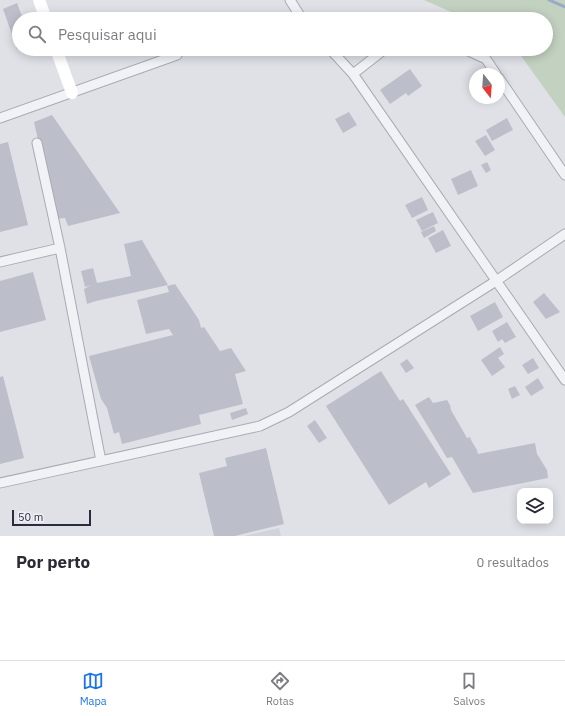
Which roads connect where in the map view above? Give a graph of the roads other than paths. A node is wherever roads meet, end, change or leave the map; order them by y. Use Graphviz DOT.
graph roads {
  1 [pos="39,0"];
  2 [pos="290,0"];
  3 [pos="43,12"];
  4 [pos="298,12"];
  5 [pos="59,56"];
  6 [pos="174,56"];
  7 [pos="336,56"];
  8 [pos="376,56"];
  9 [pos="479,56"];
  10 [pos="492,68"];
  11 [pos="353,74"];
  12 [pos="505,87"];
  13 [pos="72,92"];
  14 [pos="0,118"];
  15 [pos="37,143"];
  16 [pos="565,176"];
  17 [pos="565,234"];
  18 [pos="60,248"];
  19 [pos="0,262"];
  20 [pos="496,281"];
  21 [pos="565,380"];
  22 [pos="101,460"];
  23 [pos="0,483"];
  1 -- 3 [label="street"];
  2 -- 4 [label="street"];
  5 -- 13 [label="street"];
  6 -- 13 [label="street"];
  7 -- 11 [label="street"];
  8 -- 11 [label="street"];
  9 -- 10 [label="street"];
  11 -- 20 [label="street"];
  12 -- 16 [label="street"];
  13 -- 14 [label="street"];
  15 -- 18 [label="street"];
  17 -- 20 [label="street"];
  18 -- 19 [label="street"];
  18 -- 22 [label="street"];
  20 -- 21 [label="street"];
  20 -- 22 [label="street"];
  22 -- 23 [label="street"];
}
